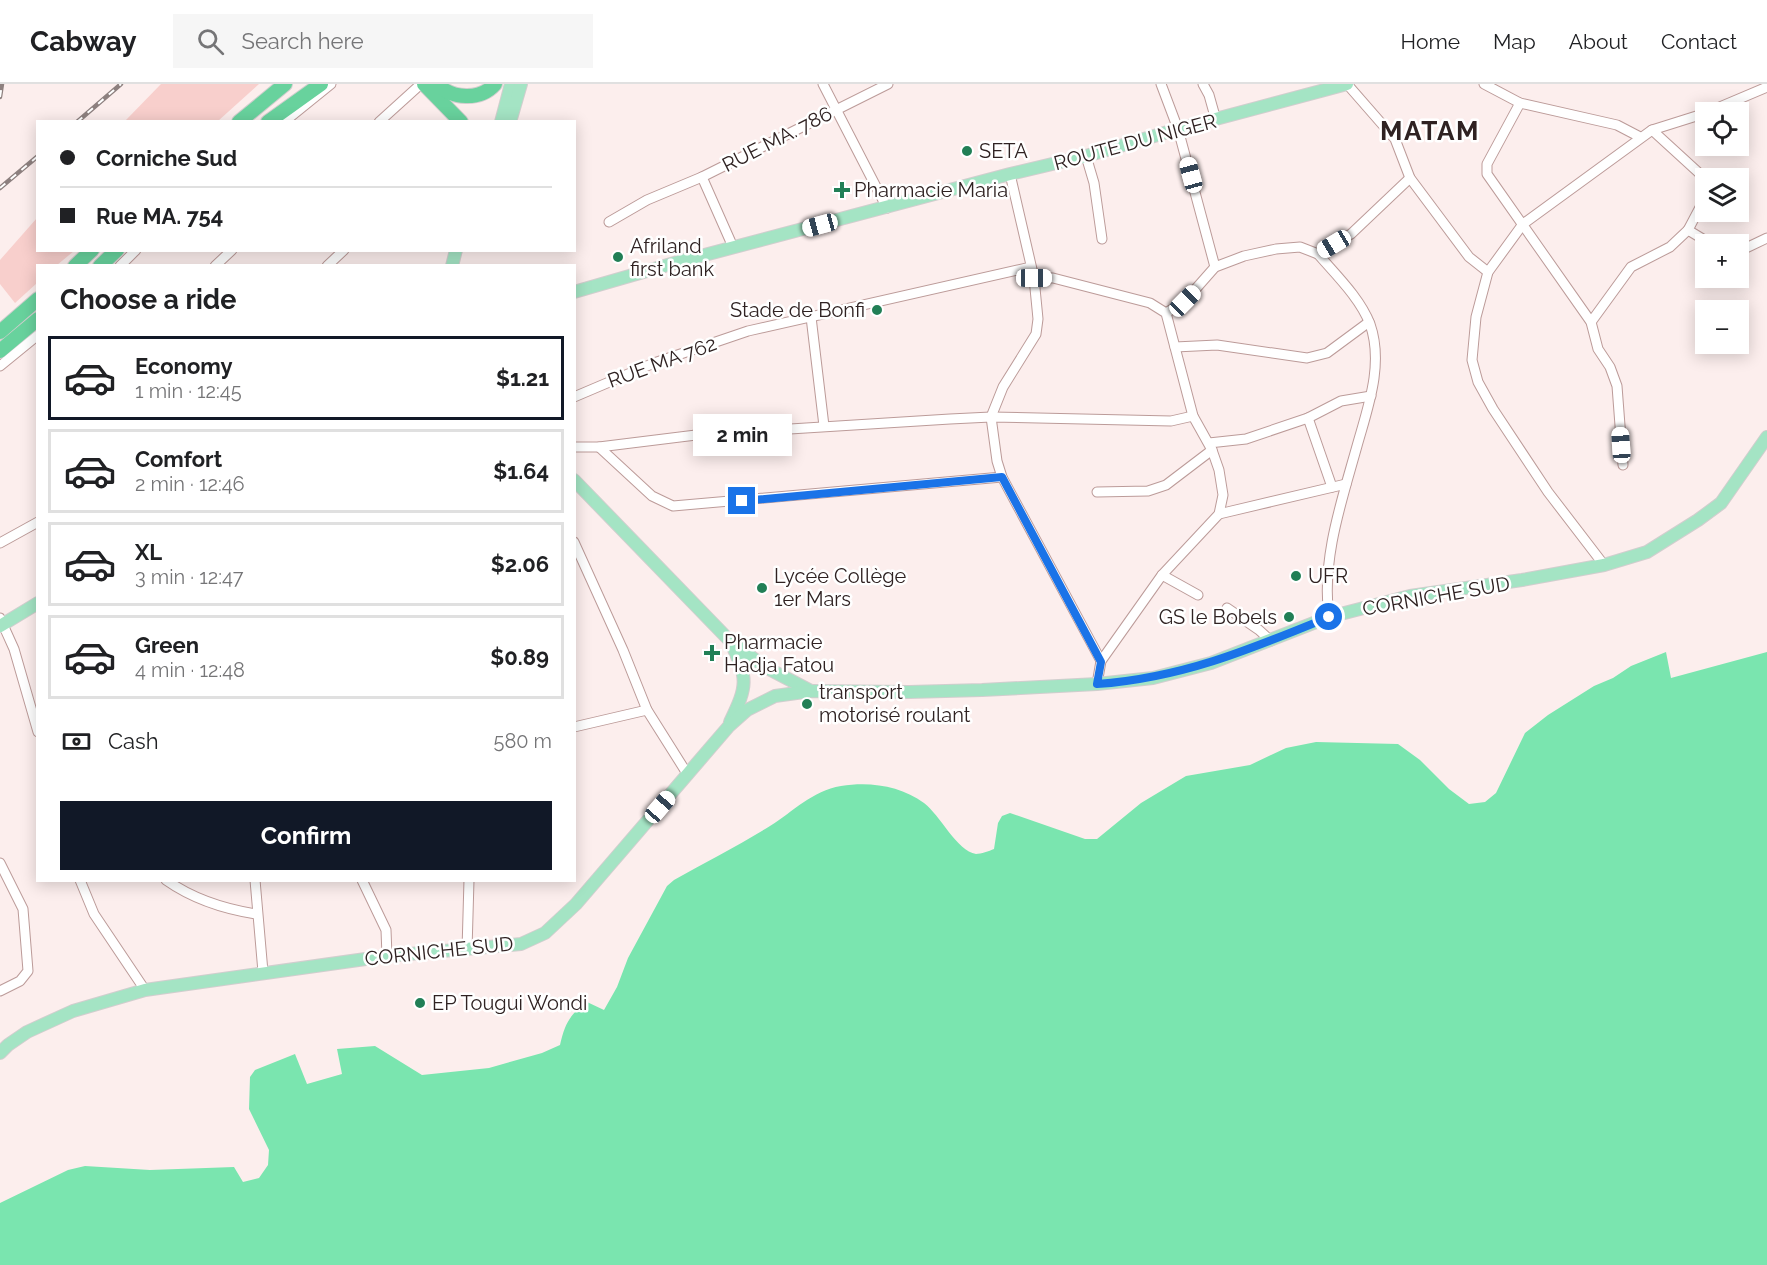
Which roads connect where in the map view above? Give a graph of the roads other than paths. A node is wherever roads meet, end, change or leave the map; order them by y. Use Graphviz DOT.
graph roads {
  1 [pos="276,84"];
  2 [pos="285,84"];
  3 [pos="308,84"];
  4 [pos="321,84"];
  5 [pos="332,84"];
  6 [pos="422,84"];
  7 [pos="436,84"];
  8 [pos="495,84"];
  9 [pos="512,84"];
  10 [pos="521,84"];
  11 [pos="823,84"];
  12 [pos="888,84"];
  13 [pos="1161,84"];
  14 [pos="1203,84"];
  15 [pos="1347,84"];
  16 [pos="1484,84"];
  17 [pos="1767,87"];
  18 [pos="1520,102"];
  19 [pos="1732,102"];
  20 [pos="258,105"];
  21 [pos="836,109"];
  22 [pos="1695,117"];
  23 [pos="241,120"];
  24 [pos="270,120"];
  25 [pos="271,120"];
  26 [pos="287,120"];
  27 [pos="381,120"];
  28 [pos="459,120"];
  29 [pos="502,120"];
  30 [pos="511,120"];
  31 [pos="1216,120"];
  32 [pos="1178,129"];
  33 [pos="1652,130"];
  34 [pos="1640,137"];
  35 [pos="1086,156"];
  36 [pos="1695,171"];
  37 [pos="1010,174"];
  38 [pos="702,177"];
  39 [pos="1410,178"];
  40 [pos="886,208"];
  41 [pos="1695,217"];
  42 [pos="609,222"];
  43 [pos="1523,224"];
  44 [pos="1688,230"];
  45 [pos="1695,234"];
  46 [pos="1767,238"];
  47 [pos="1102,239"];
  48 [pos="1749,247"];
  49 [pos="733,248"];
  50 [pos="90,252"];
  51 [pos="115,252"];
  52 [pos="134,252"];
  53 [pos="230,252"];
  54 [pos="342,252"];
  55 [pos="1318,254"];
  56 [pos="77,264"];
  57 [pos="102,264"];
  58 [pos="122,264"];
  59 [pos="217,264"];
  60 [pos="329,264"];
  61 [pos="1031,267"];
  62 [pos="1215,267"];
  63 [pos="1488,272"];
  64 [pos="1034,278"];
  65 [pos="576,291"];
  66 [pos="36,301"];
  67 [pos="1166,313"];
  68 [pos="811,317"];
  69 [pos="36,321"];
  70 [pos="1369,322"];
  71 [pos="1591,322"];
  72 [pos="0,332"];
  73 [pos="36,337"];
  74 [pos="1175,347"];
  75 [pos="0,351"];
  76 [pos="0,366"];
  77 [pos="576,396"];
  78 [pos="1371,396"];
  79 [pos="1193,416"];
  80 [pos="991,417"];
  81 [pos="1308,418"];
  82 [pos="824,426"];
  83 [pos="1767,436"];
  84 [pos="1211,446"];
  85 [pos="576,447"];
  86 [pos="599,447"];
  87 [pos="1623,465"];
  88 [pos="1002,477"];
  89 [pos="576,482"];
  90 [pos="1346,484"];
  91 [pos="1332,487"];
  92 [pos="1097,492"];
  93 [pos="1219,514"];
  94 [pos="36,523"];
  95 [pos="0,543"];
  96 [pos="576,546"];
  97 [pos="1604,564"];
  98 [pos="1162,574"];
  99 [pos="1198,595"];
  100 [pos="36,604"];
  101 [pos="1227,608"];
  102 [pos="1329,617"];
  103 [pos="1,622"];
  104 [pos="730,640"];
  105 [pos="1271,641"];
  106 [pos="1101,662"];
  107 [pos="1097,684"];
  108 [pos="811,691"];
  109 [pos="647,710"];
  110 [pos="36,725"];
  111 [pos="729,726"];
  112 [pos="576,727"];
  113 [pos="688,775"];
  114 [pos="0,863"];
  115 [pos="81,882"];
  116 [pos="169,882"];
  117 [pos="255,882"];
  118 [pos="363,882"];
  119 [pos="469,882"];
  120 [pos="256,914"];
  121 [pos="467,950"];
  122 [pos="387,956"];
  123 [pos="263,972"];
  124 [pos="145,990"];
  125 [pos="0,991"];
  126 [pos="0,1053"];
  1 -- 20 [label="highway"];
  2 -- 20 [label="highway"];
  3 -- 24 [label="highway"];
  4 -- 25 [label="highway"];
  5 -- 26 [label="street"];
  6 -- 27 [label="street"];
  6 -- 28 [label="highway"];
  7 -- 8 [label="highway"];
  9 -- 29 [label="main road"];
  10 -- 30 [label="main road"];
  11 -- 21 [label="street"];
  12 -- 21 [label="street, RUE MA. 786"];
  13 -- 32 [label="street"];
  14 -- 31 [label="street"];
  15 -- 31 [label="main road, ROUTE DU NIGER"];
  15 -- 39 [label="street"];
  16 -- 18 [label="street"];
  17 -- 19 [label="street"];
  18 -- 34 [label="street"];
  18 -- 43 [label="street"];
  20 -- 23 [label="highway"];
  21 -- 38 [label="street, RUE MA. 786"];
  21 -- 40 [label="street"];
  22 -- 33 [label="street"];
  31 -- 32 [label="main road, ROUTE DU NIGER"];
  32 -- 35 [label="main road, ROUTE DU NIGER"];
  32 -- 62 [label="street"];
  33 -- 34 [label="street"];
  33 -- 36 [label="street"];
  34 -- 43 [label="street"];
  35 -- 37 [label="main road, ROUTE DU NIGER"];
  35 -- 47 [label="street"];
  37 -- 40 [label="main road, ROUTE DU NIGER"];
  37 -- 61 [label="street"];
  38 -- 42 [label="street"];
  38 -- 49 [label="street, RUE MA. 786"];
  39 -- 55 [label="street"];
  39 -- 63 [label="street"];
  40 -- 49 [label="main road, ROUTE DU NIGER"];
  41 -- 44 [label="street"];
  43 -- 63 [label="street"];
  43 -- 71 [label="street"];
  44 -- 45 [label="street"];
  44 -- 71 [label="street"];
  46 -- 48 [label="street"];
  49 -- 65 [label="main road, ROUTE DU NIGER"];
  50 -- 56 [label="highway"];
  51 -- 57 [label="highway"];
  52 -- 58 [label="street"];
  53 -- 59 [label="street"];
  54 -- 60 [label="street"];
  55 -- 62 [label="street"];
  55 -- 70 [label="street"];
  61 -- 64 [label="street"];
  61 -- 68 [label="street, RUE MA 762"];
  62 -- 67 [label="street"];
  63 -- 97 [label="street"];
  64 -- 67 [label="street"];
  64 -- 80 [label="street"];
  66 -- 72 [label="highway"];
  67 -- 74 [label="street"];
  68 -- 77 [label="street, RUE MA 762"];
  68 -- 82 [label="street"];
  69 -- 75 [label="highway"];
  70 -- 74 [label="street"];
  70 -- 78 [label="street"];
  71 -- 87 [label="street"];
  73 -- 76 [label="street"];
  74 -- 79 [label="street"];
  78 -- 81 [label="street"];
  78 -- 90 [label="street"];
  79 -- 80 [label="street"];
  79 -- 84 [label="street"];
  80 -- 82 [label="street"];
  80 -- 88 [label="street"];
  81 -- 84 [label="street"];
  81 -- 91 [label="street"];
  82 -- 86 [label="street"];
  83 -- 97 [label="main road, CORNICHE SUD"];
  84 -- 92 [label="street"];
  84 -- 93 [label="street"];
  85 -- 86 [label="street"];
  86 -- 88 [label="street"];
  88 -- 106 [label="street"];
  89 -- 104 [label="main road"];
  90 -- 91 [label="street"];
  90 -- 102 [label="street"];
  91 -- 93 [label="street"];
  93 -- 98 [label="street"];
  94 -- 95 [label="street"];
  96 -- 109 [label="street"];
  97 -- 102 [label="main road, CORNICHE SUD"];
  98 -- 99 [label="street"];
  98 -- 106 [label="street"];
  100 -- 103 [label="main road"];
  101 -- 105 [label="street"];
  102 -- 105 [label="main road, CORNICHE SUD"];
  103 -- 110 [label="street"];
  104 -- 108 [label="main road"];
  104 -- 111 [label="main road"];
  105 -- 107 [label="main road, CORNICHE SUD"];
  106 -- 107 [label="street"];
  107 -- 108 [label="main road, CORNICHE SUD"];
  108 -- 111 [label="main road, CORNICHE SUD"];
  109 -- 112 [label="street"];
  109 -- 113 [label="street"];
  111 -- 113 [label="main road, CORNICHE SUD"];
  113 -- 121 [label="main road, CORNICHE SUD"];
  114 -- 125 [label="street"];
  115 -- 124 [label="street"];
  116 -- 120 [label="street"];
  117 -- 120 [label="street"];
  118 -- 122 [label="street"];
  119 -- 121 [label="street"];
  120 -- 123 [label="street"];
  121 -- 122 [label="main road, CORNICHE SUD"];
  122 -- 123 [label="main road, CORNICHE SUD"];
  123 -- 124 [label="main road, CORNICHE SUD"];
  124 -- 126 [label="main road, CORNICHE SUD"];
}
